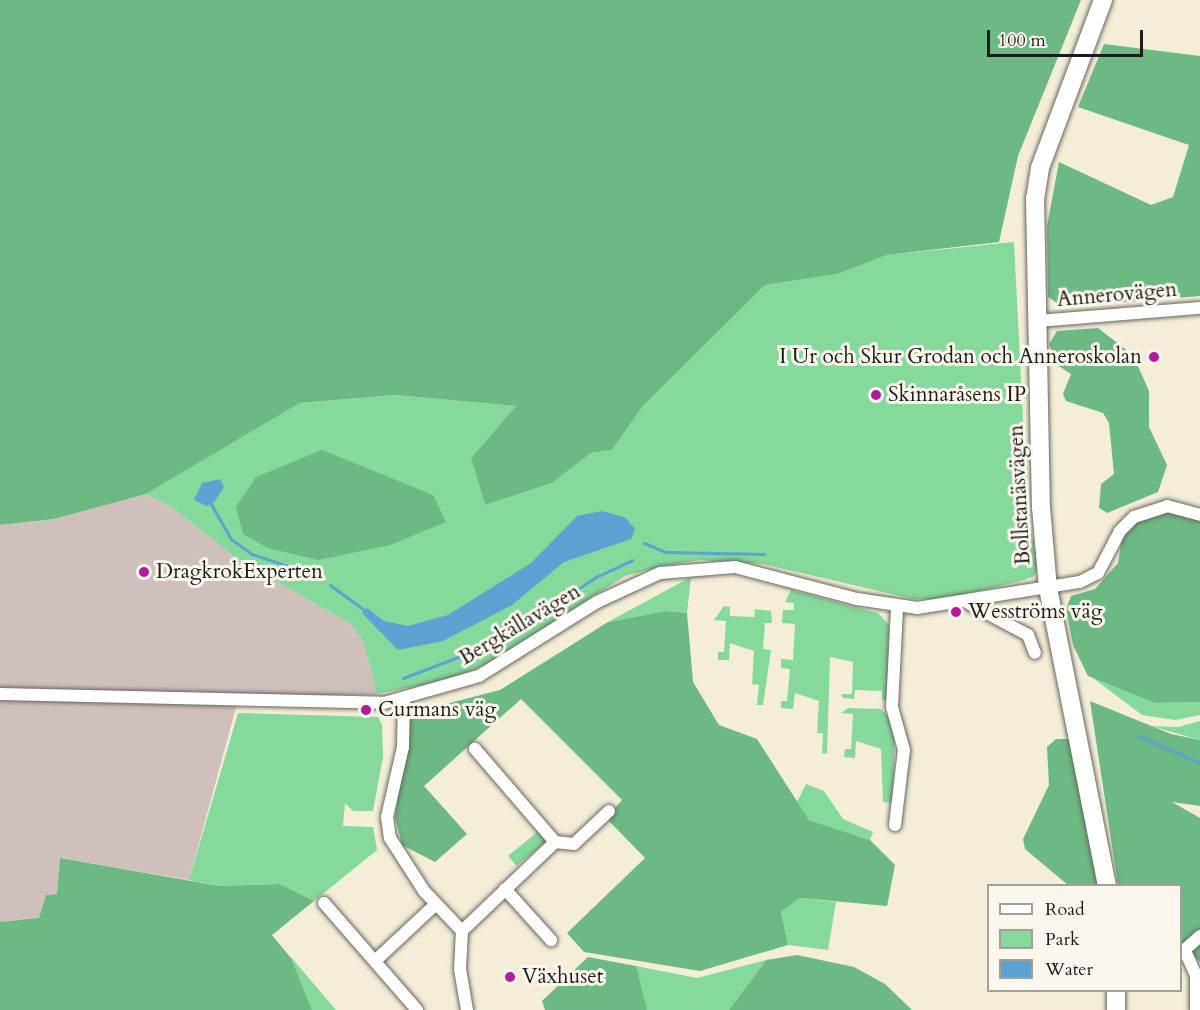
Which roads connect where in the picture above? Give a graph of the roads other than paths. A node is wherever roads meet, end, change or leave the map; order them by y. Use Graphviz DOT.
graph roads {
  1 [pos="1103,0"];
  2 [pos="1200,308"];
  3 [pos="1037,321"];
  4 [pos="1200,515"];
  5 [pos="1048,588"];
  6 [pos="968,603"];
  7 [pos="897,608"];
  8 [pos="1035,653"];
  9 [pos="0,694"];
  10 [pos="404,699"];
  11 [pos="475,749"];
  12 [pos="609,811"];
  13 [pos="895,825"];
  14 [pos="555,842"];
  15 [pos="1107,884"];
  16 [pos="504,889"];
  17 [pos="324,903"];
  18 [pos="436,904"];
  19 [pos="462,931"];
  20 [pos="1200,936"];
  21 [pos="551,940"];
  22 [pos="1183,953"];
  23 [pos="375,961"];
  24 [pos="1116,992"];
  25 [pos="417,1010"];
  26 [pos="467,1010"];
  27 [pos="1116,1010"];
  28 [pos="1196,1010"];
  1 -- 3 [label="street, Bollstanäsvägen"];
  2 -- 3 [label="street, Annerovägen"];
  3 -- 5 [label="street, Bollstanäsvägen"];
  4 -- 5 [label="street, Bergkällavägen"];
  5 -- 6 [label="street, Bergkällavägen"];
  5 -- 15 [label="street, Bollstanäsvägen"];
  6 -- 7 [label="street, Bergkällavägen"];
  6 -- 8 [label="street"];
  7 -- 10 [label="street, Bergkällavägen"];
  7 -- 13 [label="street"];
  9 -- 10 [label="street, Bergkällavägen"];
  10 -- 18 [label="street"];
  11 -- 14 [label="street"];
  12 -- 14 [label="street"];
  14 -- 16 [label="street"];
  16 -- 19 [label="street"];
  16 -- 21 [label="street"];
  17 -- 23 [label="street"];
  18 -- 19 [label="street"];
  18 -- 23 [label="street"];
  19 -- 26 [label="street"];
  20 -- 22 [label="street"];
  22 -- 28 [label="street"];
  23 -- 25 [label="street"];
  24 -- 27 [label="street"];
}
